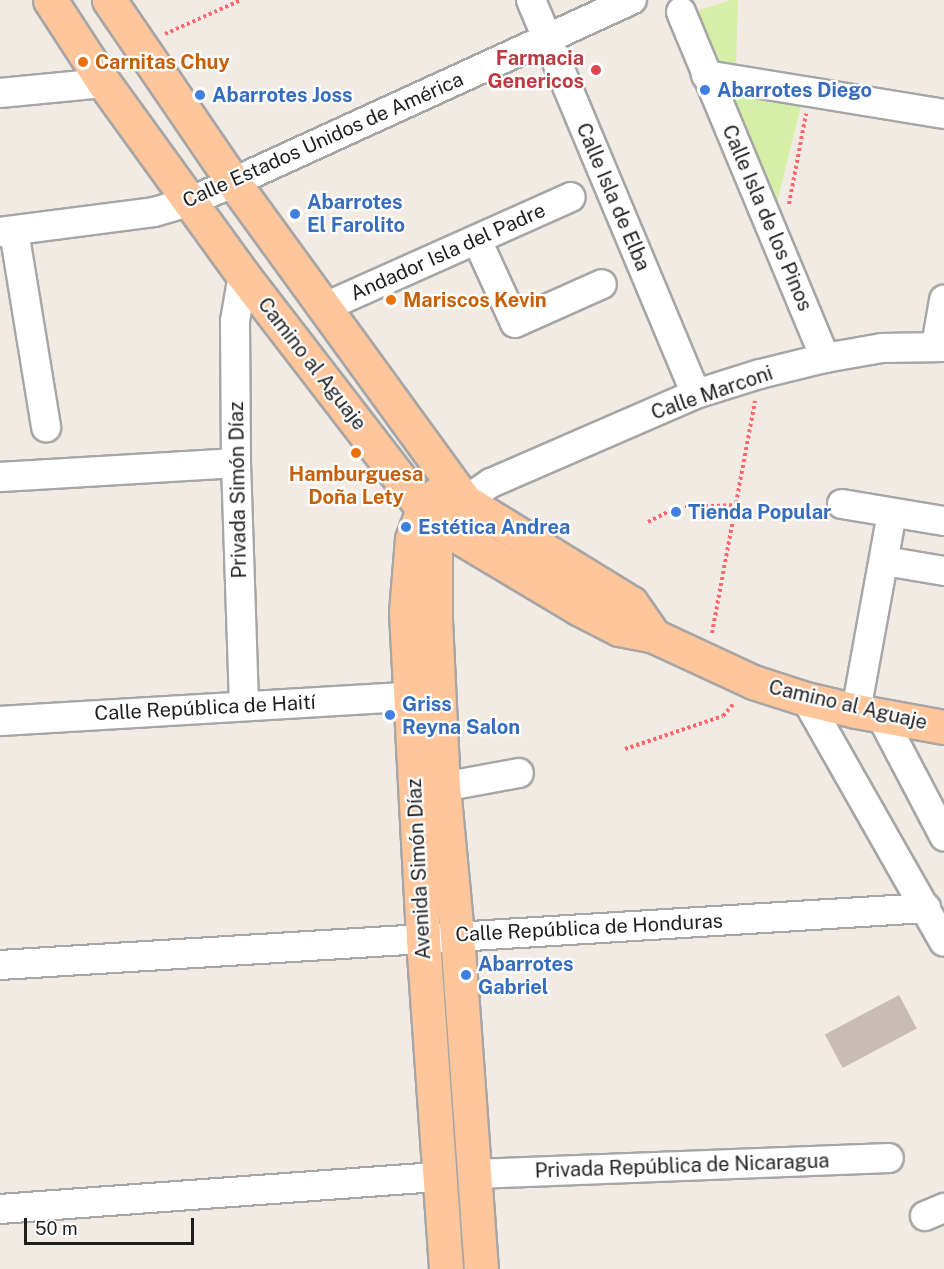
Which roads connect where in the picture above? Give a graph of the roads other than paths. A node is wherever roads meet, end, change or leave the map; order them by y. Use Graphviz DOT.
graph roads {
  1 [pos="50,0"];
  2 [pos="109,0"];
  3 [pos="531,0"];
  4 [pos="632,0"];
  5 [pos="681,12"];
  6 [pos="547,39"];
  7 [pos="706,75"];
  8 [pos="104,83"];
  9 [pos="0,93"];
  10 [pos="944,114"];
  11 [pos="234,183"];
  12 [pos="571,196"];
  13 [pos="190,202"];
  14 [pos="7,231"];
  15 [pos="477,240"];
  16 [pos="243,275"];
  17 [pos="602,284"];
  18 [pos="944,300"];
  19 [pos="325,307"];
  20 [pos="940,347"];
  21 [pos="825,358"];
  22 [pos="696,394"];
  23 [pos="46,427"];
  24 [pos="236,462"];
  25 [pos="0,477"];
  26 [pos="469,488"];
  27 [pos="842,504"];
  28 [pos="892,513"];
  29 [pos="432,517"];
  30 [pos="944,521"];
  31 [pos="885,561"];
  32 [pos="944,571"];
  33 [pos="654,636"];
  34 [pos="410,697"];
  35 [pos="807,699"];
  36 [pos="244,706"];
  37 [pos="868,714"];
  38 [pos="0,721"];
  39 [pos="944,727"];
  40 [pos="519,773"];
  41 [pos="443,787"];
  42 [pos="944,836"];
  43 [pos="926,908"];
  44 [pos="457,935"];
  45 [pos="423,939"];
  46 [pos="944,942"];
  47 [pos="0,965"];
  48 [pos="889,1158"];
  49 [pos="476,1174"];
  50 [pos="439,1177"];
  51 [pos="0,1209"];
  52 [pos="446,1269"];
  53 [pos="481,1269"];
  1 -- 8 [label="main road, Camino al Aguaje"];
  2 -- 11 [label="main road, Camino al Aguaje"];
  3 -- 6 [label="street, Calle Isla de Elba"];
  4 -- 6 [label="street, Calle Estados Unidos de América"];
  5 -- 7 [label="street, Calle Isla de los Pinos"];
  6 -- 11 [label="street, Calle Estados Unidos de América"];
  6 -- 22 [label="street, Calle Isla de Elba"];
  7 -- 10 [label="street"];
  7 -- 21 [label="street, Calle Isla de los Pinos"];
  8 -- 9 [label="street"];
  8 -- 13 [label="main road, Camino al Aguaje"];
  11 -- 13 [label="street, Calle Estados Unidos de América"];
  11 -- 19 [label="main road, Camino al Aguaje"];
  12 -- 15 [label="street, Andador Isla del Padre"];
  13 -- 14 [label="street, Calle Estados Unidos de América"];
  13 -- 16 [label="main road, Camino al Aguaje"];
  14 -- 23 [label="street"];
  15 -- 17 [label="street"];
  15 -- 19 [label="street, Andador Isla del Padre"];
  16 -- 24 [label="street, Privada Simón Díaz"];
  16 -- 29 [label="main road, Camino al Aguaje"];
  18 -- 20 [label="street"];
  19 -- 26 [label="main road, Camino al Aguaje"];
  20 -- 21 [label="street, Calle Marconi"];
  21 -- 22 [label="street, Calle Marconi"];
  22 -- 26 [label="street, Calle Marconi"];
  24 -- 25 [label="street"];
  24 -- 36 [label="street, Privada Simón Díaz"];
  26 -- 29 [label="main road, Avenida Simón Díaz"];
  26 -- 33 [label="main road, Camino al Aguaje"];
  27 -- 28 [label="street"];
  28 -- 30 [label="street"];
  28 -- 31 [label="street"];
  29 -- 33 [label="main road, Camino al Aguaje"];
  29 -- 34 [label="main road, Avenida Simón Díaz"];
  29 -- 41 [label="main road, Avenida Simón Díaz"];
  31 -- 32 [label="street"];
  31 -- 37 [label="street"];
  33 -- 35 [label="main road, Camino al Aguaje"];
  34 -- 36 [label="street, Calle República de Haití"];
  34 -- 45 [label="main road, Avenida Simón Díaz"];
  35 -- 37 [label="main road, Camino al Aguaje"];
  35 -- 43 [label="street"];
  36 -- 38 [label="street, Calle República de Haití"];
  37 -- 39 [label="main road, Camino al Aguaje"];
  37 -- 42 [label="street"];
  40 -- 41 [label="street"];
  41 -- 44 [label="main road, Avenida Simón Díaz"];
  43 -- 44 [label="street, Calle República de Honduras"];
  43 -- 46 [label="street"];
  44 -- 45 [label="street, Calle República de Honduras"];
  44 -- 49 [label="main road, Avenida Simón Díaz"];
  45 -- 47 [label="street, Calle República de Honduras"];
  45 -- 50 [label="main road, Avenida Simón Díaz"];
  48 -- 49 [label="street, Privada República de Nicaragua"];
  49 -- 53 [label="main road, Avenida Simón Díaz"];
  50 -- 51 [label="street"];
  50 -- 52 [label="main road, Avenida Simón Díaz"];
}
